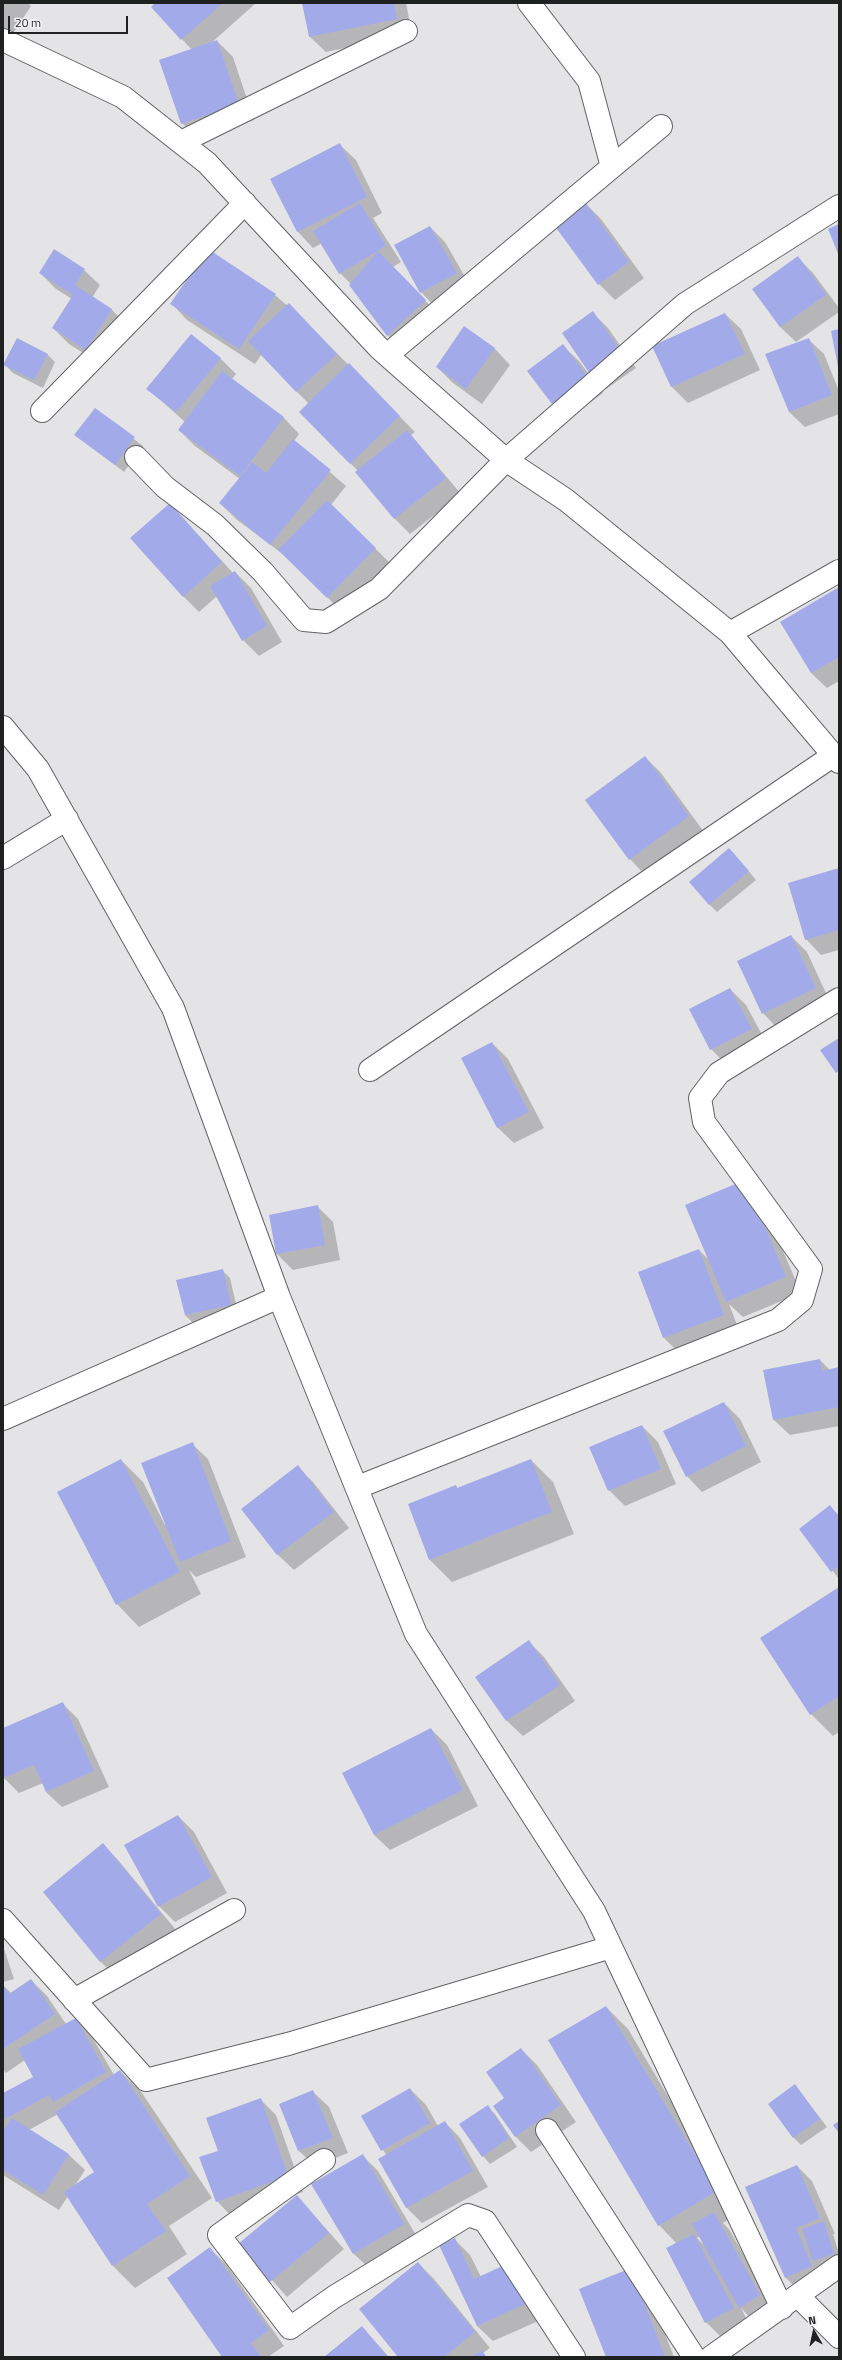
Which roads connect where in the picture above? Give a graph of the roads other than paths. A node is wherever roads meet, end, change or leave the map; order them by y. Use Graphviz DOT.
graph roads {
  1 [pos="529,3"];
  2 [pos="406,31"];
  3 [pos="3,40"];
  4 [pos="661,126"];
  5 [pos="181,142"];
  6 [pos="612,167"];
  7 [pos="245,203"];
  8 [pos="839,206"];
  9 [pos="387,355"];
  10 [pos="42,411"];
  11 [pos="136,457"];
  12 [pos="506,460"];
  13 [pos="839,571"];
  14 [pos="730,633"];
  15 [pos="3,727"];
  16 [pos="837,759"];
  17 [pos="67,819"];
  18 [pos="3,858"];
  19 [pos="839,999"];
  20 [pos="370,1070"];
  21 [pos="279,1297"];
  22 [pos="3,1419"];
  23 [pos="358,1487"];
  24 [pos="234,1910"];
  25 [pos="3,1920"];
  26 [pos="611,1947"];
  27 [pos="74,2000"];
  28 [pos="547,2130"];
  29 [pos="324,2160"];
  30 [pos="839,2266"];
  31 [pos="790,2302"];
  32 [pos="839,2337"];
  33 [pos="574,2357"];
  34 [pos="694,2357"];
  35 [pos="710,2357"];
  1 -- 6 [label="street"];
  2 -- 5 [label="street"];
  3 -- 5 [label="street"];
  4 -- 6 [label="street"];
  5 -- 7 [label="street"];
  6 -- 9 [label="street"];
  7 -- 9 [label="street"];
  7 -- 10 [label="street"];
  8 -- 12 [label="street"];
  9 -- 12 [label="street"];
  11 -- 12 [label="street"];
  12 -- 14 [label="street"];
  13 -- 14 [label="street"];
  14 -- 16 [label="street"];
  15 -- 17 [label="street"];
  16 -- 20 [label="street"];
  17 -- 18 [label="street"];
  17 -- 21 [label="street"];
  19 -- 23 [label="street"];
  21 -- 22 [label="street"];
  21 -- 23 [label="street"];
  23 -- 26 [label="street"];
  24 -- 27 [label="street"];
  25 -- 27 [label="street"];
  26 -- 27 [label="street"];
  26 -- 31 [label="street"];
  28 -- 34 [label="street"];
  29 -- 33 [label="street"];
  30 -- 31 [label="street"];
  31 -- 32 [label="street"];
  31 -- 35 [label="street"];
}
